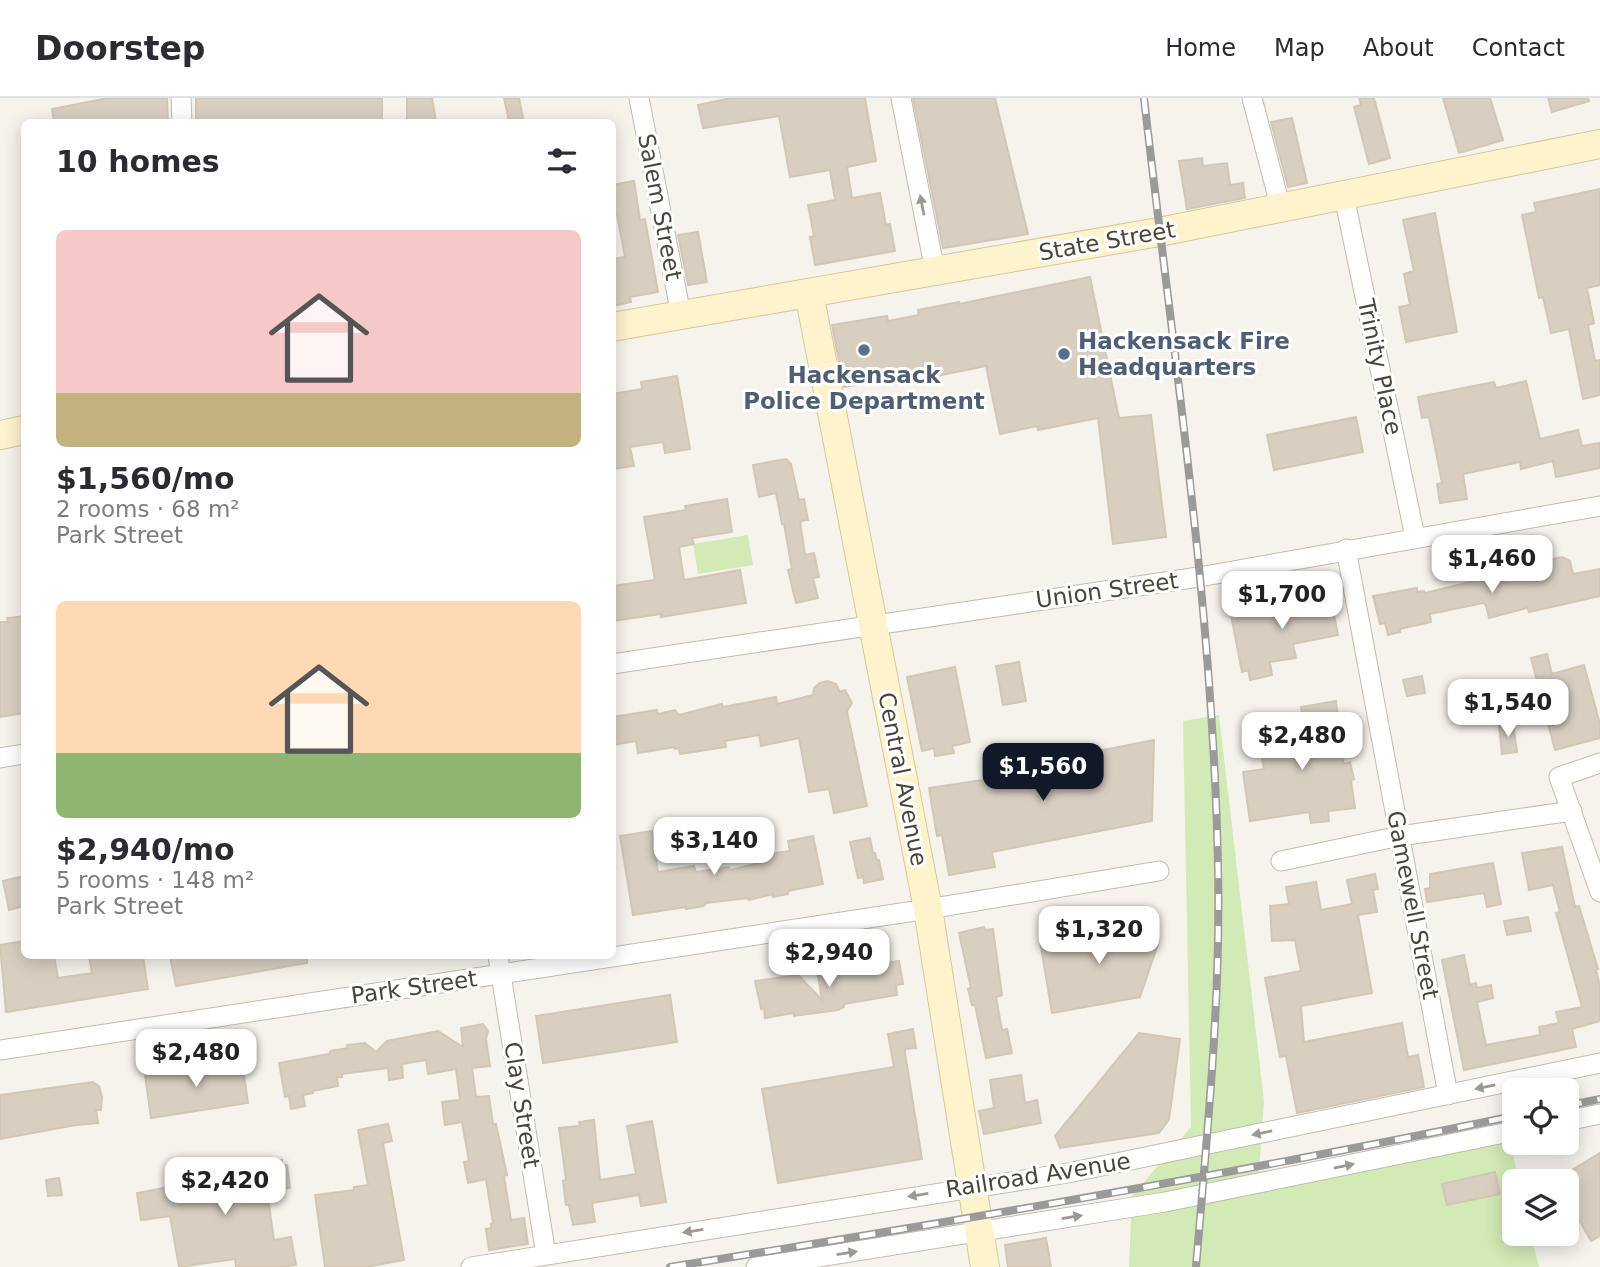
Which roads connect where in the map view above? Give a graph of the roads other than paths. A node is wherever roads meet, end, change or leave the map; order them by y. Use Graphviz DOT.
graph roads {
  1 [pos="181,98"];
  2 [pos="639,98"];
  3 [pos="901,98"];
  4 [pos="1252,98"];
  5 [pos="181,119"];
  6 [pos="1600,144"];
  7 [pos="1344,196"];
  8 [pos="1281,209"];
  9 [pos="935,271"];
  10 [pos="809,293"];
  11 [pos="681,315"];
  12 [pos="616,326"];
  13 [pos="21,431"];
  14 [pos="0,435"];
  15 [pos="1600,506"];
  16 [pos="1415,537"];
  17 [pos="1346,549"];
  18 [pos="873,624"];
  19 [pos="616,663"];
  20 [pos="21,754"];
  21 [pos="0,758"];
  22 [pos="1600,763"];
  23 [pos="1572,811"];
  24 [pos="1400,836"];
  25 [pos="1282,861"];
  26 [pos="1159,871"];
  27 [pos="1600,892"];
  28 [pos="928,909"];
  29 [pos="616,950"];
  30 [pos="546,959"];
  31 [pos="500,965"];
  32 [pos="0,1050"];
  33 [pos="1600,1063"];
  34 [pos="1448,1095"];
  35 [pos="1600,1114"];
  36 [pos="1579,1118"];
  37 [pos="1502,1133"];
  38 [pos="971,1186"];
  39 [pos="978,1232"];
  40 [pos="546,1255"];
  41 [pos="471,1267"];
  42 [pos="756,1267"];
  43 [pos="985,1267"];
  1 -- 5 [label="street"];
  2 -- 11 [label="street, Salem Street"];
  9 -- 3 [label="street, one-way"];
  4 -- 8 [label="street"];
  6 -- 7 [label="street, State Street"];
  7 -- 8 [label="street, State Street"];
  7 -- 16 [label="street, Trinity Place"];
  8 -- 9 [label="street, State Street"];
  9 -- 10 [label="street, State Street"];
  10 -- 11 [label="street, State Street"];
  10 -- 18 [label="street, Central Avenue"];
  11 -- 12 [label="street, State Street"];
  13 -- 14 [label="street"];
  15 -- 16 [label="street, Union Street"];
  16 -- 17 [label="street, Union Street"];
  17 -- 18 [label="street, Union Street"];
  17 -- 24 [label="street, Gamewell Street"];
  18 -- 19 [label="street, Union Street"];
  18 -- 28 [label="street, Central Avenue"];
  20 -- 21 [label="street"];
  22 -- 23 [label="street"];
  23 -- 24 [label="street"];
  23 -- 27 [label="street"];
  24 -- 25 [label="street"];
  24 -- 34 [label="street, Gamewell Street"];
  26 -- 28 [label="street, Park Street"];
  28 -- 29 [label="street, Park Street"];
  28 -- 38 [label="street, Central Avenue"];
  30 -- 31 [label="street, Park Street"];
  31 -- 32 [label="street, Park Street"];
  31 -- 40 [label="street, Clay Street"];
  33 -- 34 [label="street, Railroad Avenue, one-way"];
  34 -- 38 [label="street, Railroad Avenue, one-way"];
  35 -- 36 [label="street"];
  39 -- 37 [label="street, Railroad Avenue, one-way"];
  38 -- 39 [label="street, Central Avenue"];
  38 -- 40 [label="street, Railroad Avenue, one-way"];
  42 -- 39 [label="street, Railroad Avenue, one-way"];
  39 -- 43 [label="street, Central Avenue"];
  40 -- 41 [label="street, Railroad Avenue"];
}
